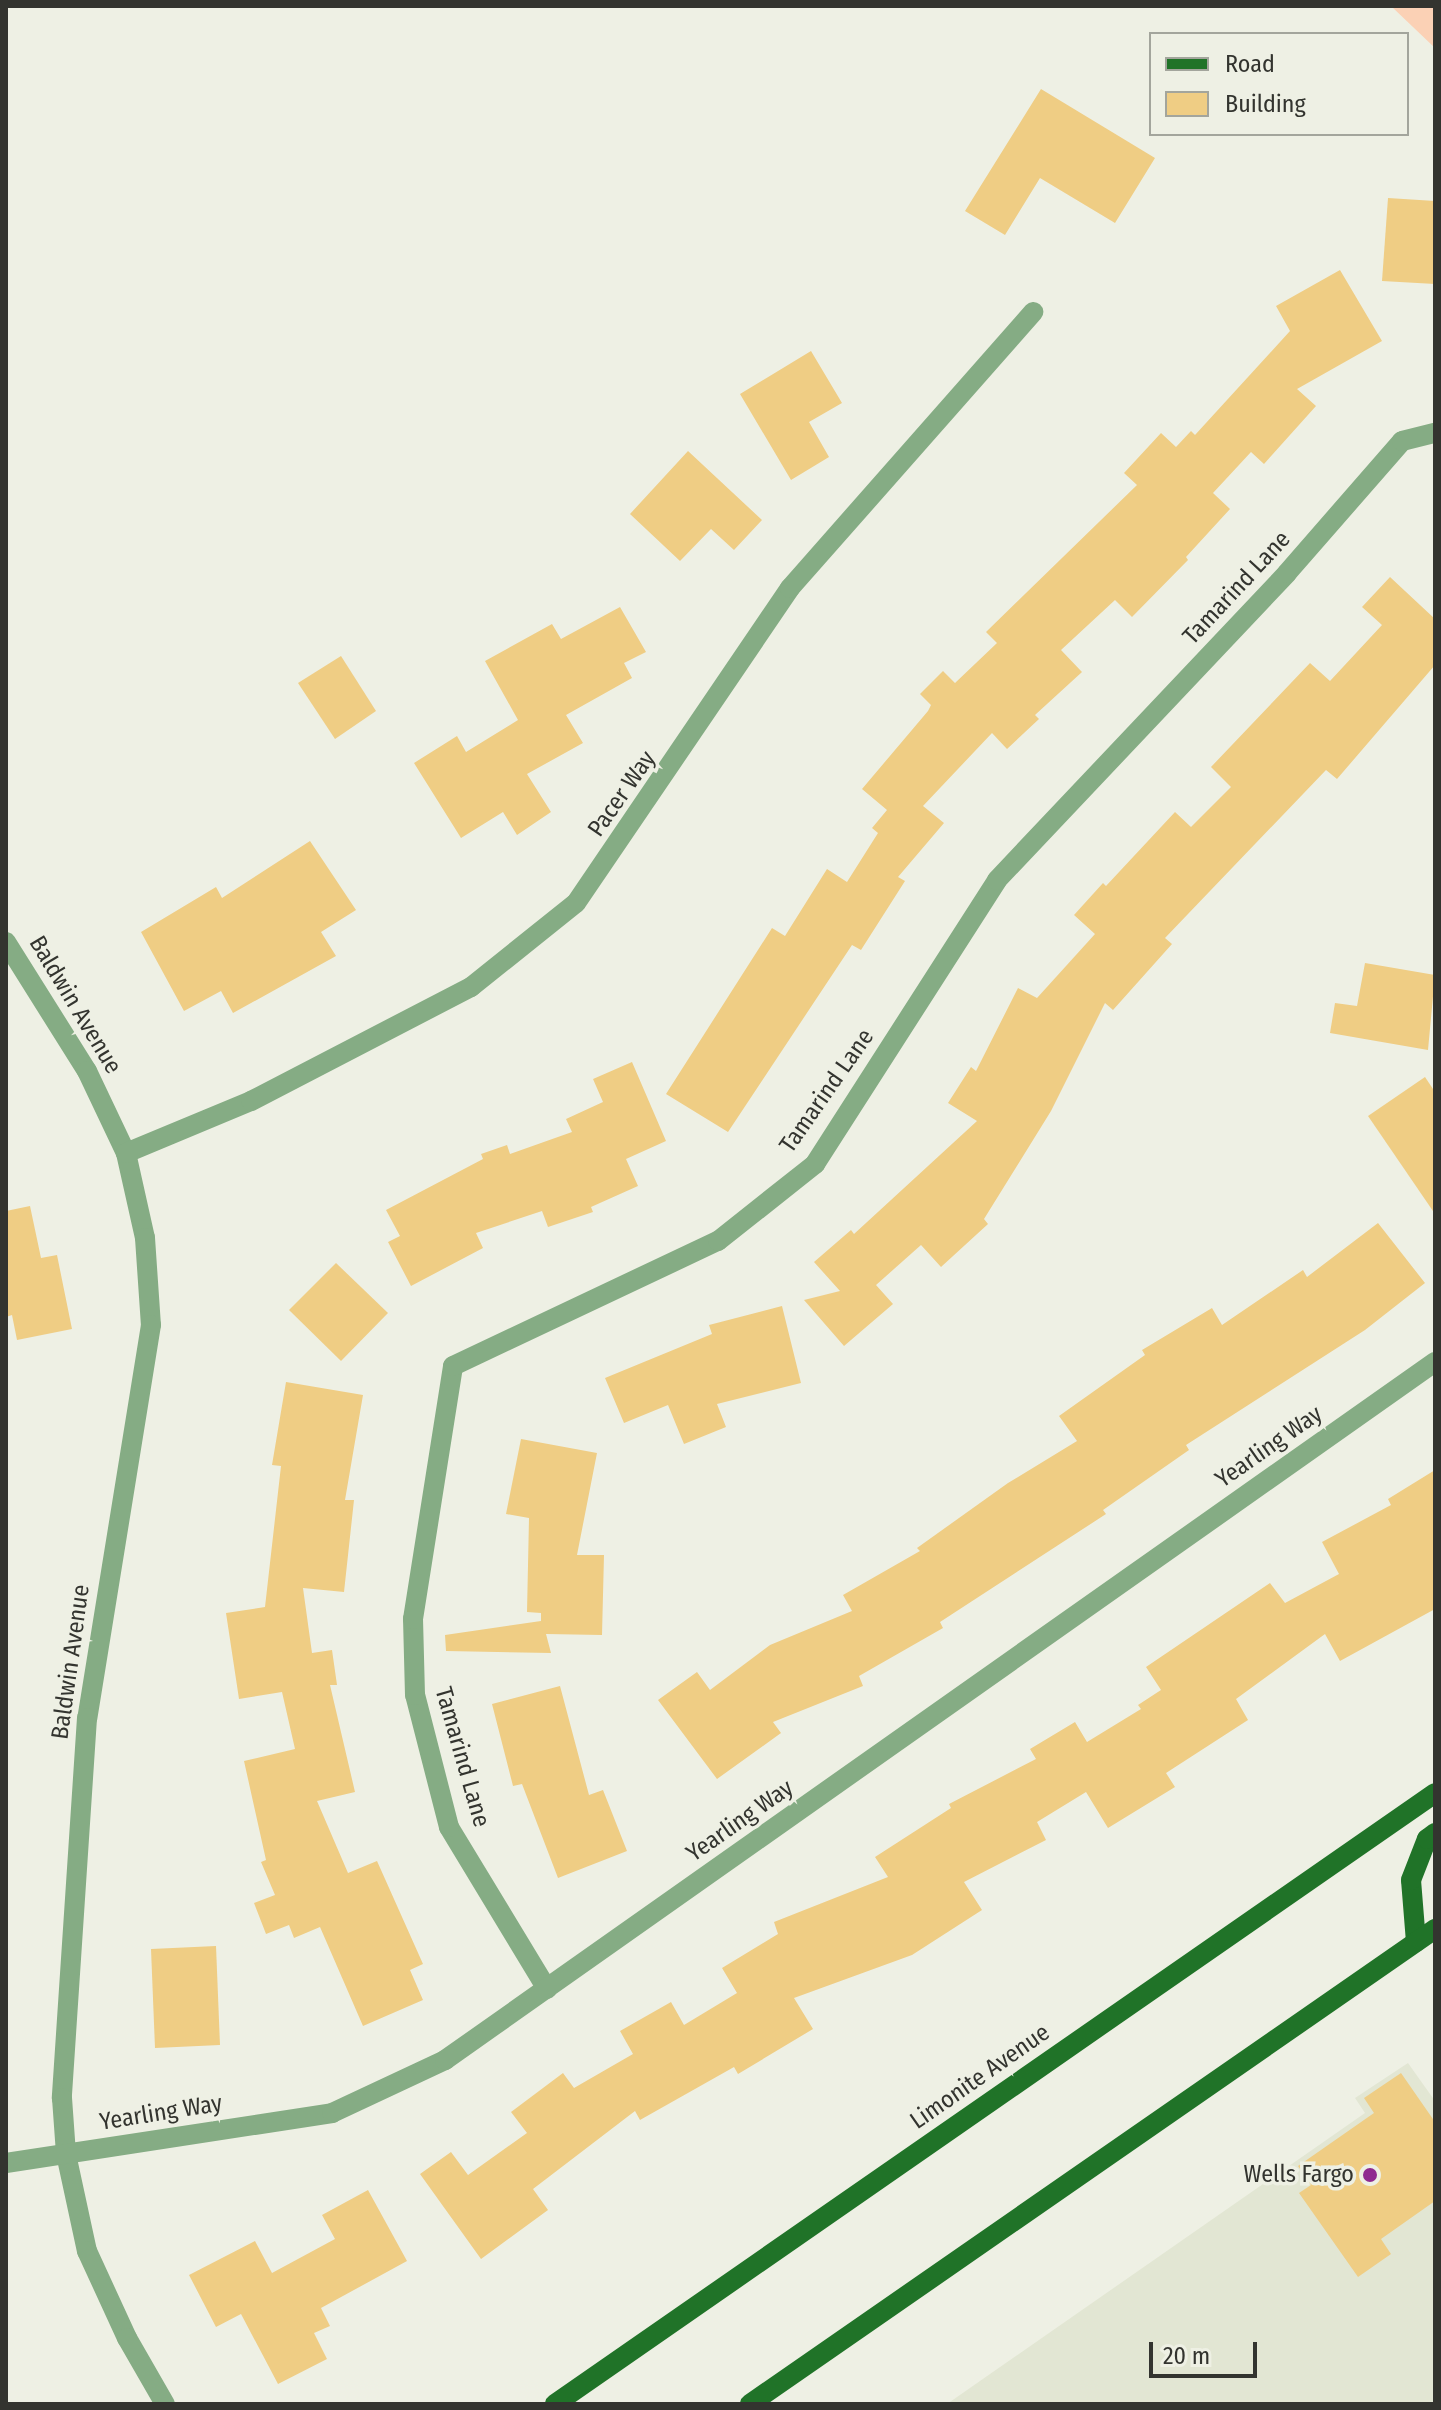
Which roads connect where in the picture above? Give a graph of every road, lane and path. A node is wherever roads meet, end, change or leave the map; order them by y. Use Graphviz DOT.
graph roads {
  1 [pos="1033,312"];
  2 [pos="1435,433"];
  3 [pos="6,942"];
  4 [pos="126,1153"];
  5 [pos="1435,1362"];
  6 [pos="1435,1793"];
  7 [pos="1435,1833"];
  8 [pos="1435,1929"];
  9 [pos="1416,1942"];
  10 [pos="547,1989"];
  11 [pos="66,2154"];
  12 [pos="6,2163"];
  13 [pos="165,2404"];
  14 [pos="555,2404"];
  15 [pos="750,2404"];
  1 -- 4 [label="street, Pacer Way"];
  2 -- 10 [label="street, Tamarind Lane"];
  3 -- 4 [label="street, Baldwin Avenue"];
  4 -- 11 [label="street, Baldwin Avenue"];
  5 -- 10 [label="street, Yearling Way"];
  6 -- 14 [label="main road, Limonite Avenue"];
  7 -- 9 [label="main road"];
  8 -- 9 [label="main road"];
  9 -- 15 [label="main road"];
  10 -- 11 [label="street, Yearling Way"];
  11 -- 12 [label="street, Yearling Way"];
  11 -- 13 [label="street, Baldwin Avenue"];
}
